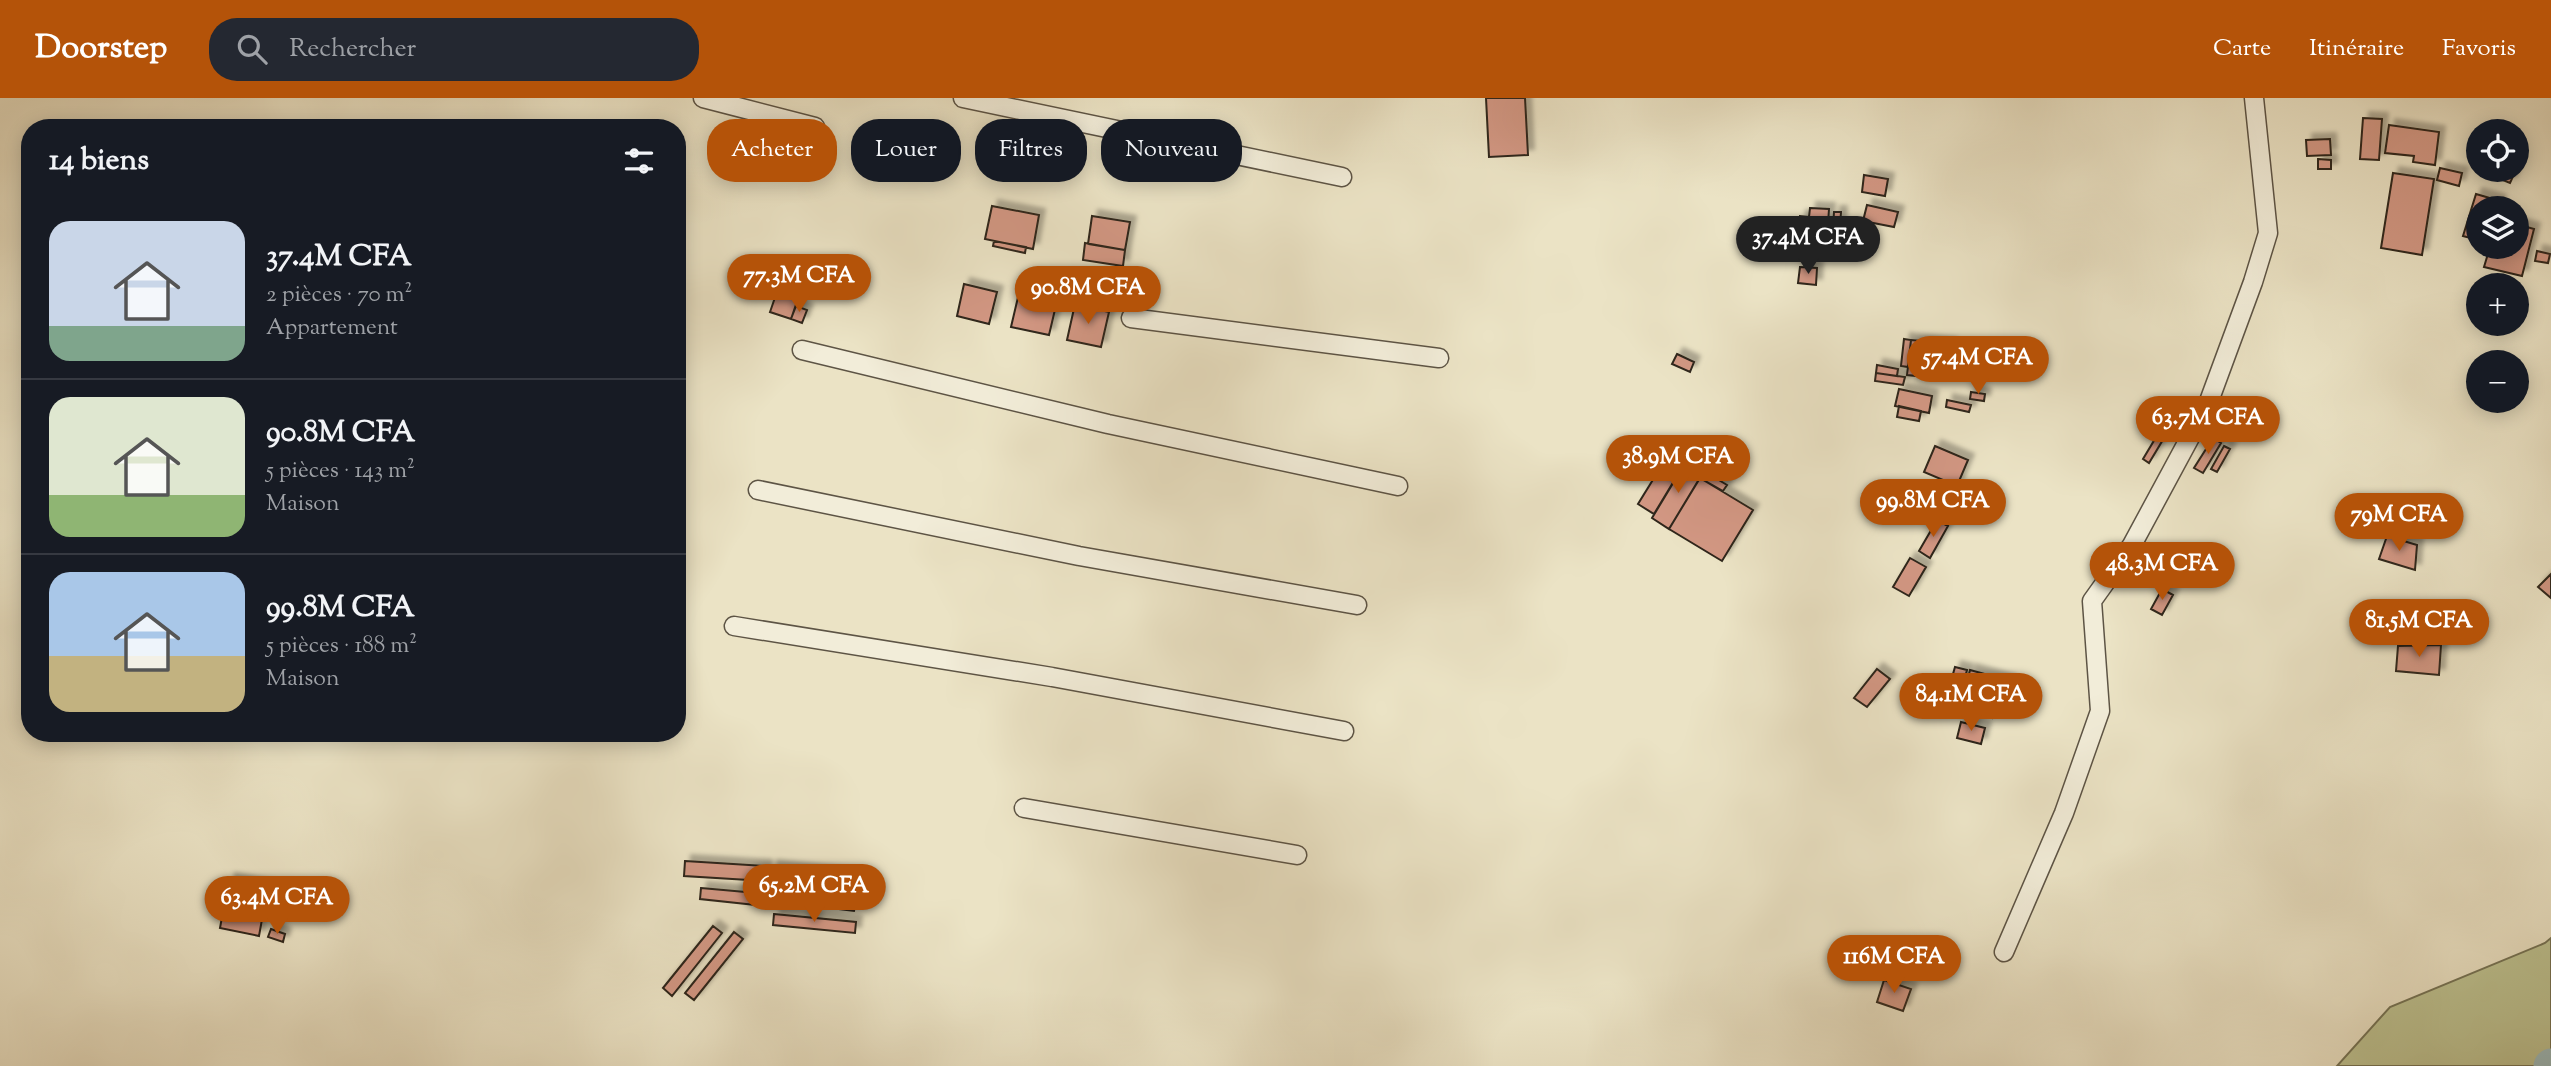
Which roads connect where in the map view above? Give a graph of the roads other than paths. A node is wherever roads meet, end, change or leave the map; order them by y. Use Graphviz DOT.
graph roads {
  1 [pos="704,98"];
  2 [pos="963,98"];
  3 [pos="2254,98"];
  4 [pos="784,119"];
  5 [pos="1342,177"];
  6 [pos="1131,318"];
  7 [pos="802,350"];
  8 [pos="1439,358"];
  9 [pos="1398,486"];
  10 [pos="758,490"];
  11 [pos="1357,604"];
  12 [pos="734,626"];
  13 [pos="1344,731"];
  14 [pos="1024,808"];
  15 [pos="1297,855"];
  16 [pos="2004,952"];
  1 -- 4 [label="street"];
  2 -- 5 [label="street"];
  3 -- 16 [label="street"];
  6 -- 8 [label="street"];
  7 -- 9 [label="street"];
  10 -- 11 [label="street"];
  12 -- 13 [label="street"];
  14 -- 15 [label="street"];
}
